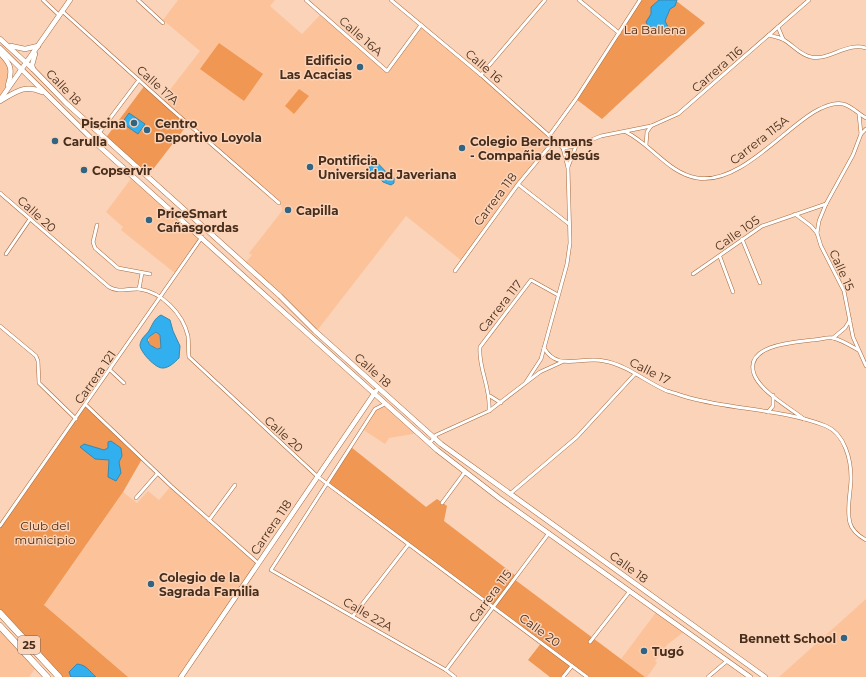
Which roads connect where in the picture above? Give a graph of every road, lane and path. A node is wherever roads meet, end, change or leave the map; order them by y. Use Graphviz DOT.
graph roads {
  1 [pos="43,0"];
  2 [pos="70,0"];
  3 [pos="138,0"];
  4 [pos="306,0"];
  5 [pos="392,0"];
  6 [pos="545,0"];
  7 [pos="579,0"];
  8 [pos="640,0"];
  9 [pos="809,0"];
  10 [pos="61,13"];
  11 [pos="163,23"];
  12 [pos="420,25"];
  13 [pos="778,27"];
  14 [pos="619,33"];
  15 [pos="769,35"];
  16 [pos="0,39"];
  17 [pos="782,39"];
  18 [pos="8,45"];
  19 [pos="38,46"];
  20 [pos="0,48"];
  21 [pos="866,48"];
  22 [pos="0,53"];
  23 [pos="26,63"];
  24 [pos="21,69"];
  25 [pos="33,69"];
  26 [pos="481,75"];
  27 [pos="139,80"];
  28 [pos="7,90"];
  29 [pos="46,94"];
  30 [pos="0,101"];
  31 [pos="859,114"];
  32 [pos="866,118"];
  33 [pos="651,126"];
  34 [pos="866,129"];
  35 [pos="626,132"];
  36 [pos="99,134"];
  37 [pos="861,134"];
  38 [pos="549,136"];
  39 [pos="554,140"];
  40 [pos="646,144"];
  41 [pos="576,146"];
  42 [pos="563,148"];
  43 [pos="568,168"];
  44 [pos="518,184"];
  45 [pos="0,193"];
  46 [pos="279,203"];
  47 [pos="826,204"];
  48 [pos="794,214"];
  49 [pos="30,219"];
  50 [pos="97,224"];
  51 [pos="569,224"];
  52 [pos="817,233"];
  53 [pos="202,238"];
  54 [pos="742,239"];
  55 [pos="6,254"];
  56 [pos="720,257"];
  57 [pos="455,271"];
  58 [pos="142,273"];
  59 [pos="150,274"];
  60 [pos="693,274"];
  61 [pos="760,283"];
  62 [pos="139,289"];
  63 [pos="733,292"];
  64 [pos="558,295"];
  65 [pos="160,297"];
  66 [pos="850,320"];
  67 [pos="0,326"];
  68 [pos="833,338"];
  69 [pos="544,348"];
  70 [pos="858,351"];
  71 [pos="562,362"];
  72 [pos="866,366"];
  73 [pos="110,370"];
  74 [pos="635,374"];
  75 [pos="526,382"];
  76 [pos="124,383"];
  77 [pos="378,388"];
  78 [pos="374,393"];
  79 [pos="773,395"];
  80 [pos="490,396"];
  81 [pos="501,403"];
  82 [pos="86,405"];
  83 [pos="383,405"];
  84 [pos="489,411"];
  85 [pos="768,412"];
  86 [pos="76,419"];
  87 [pos="806,420"];
  88 [pos="434,438"];
  89 [pos="430,443"];
  90 [pos="465,472"];
  91 [pos="157,474"];
  92 [pos="317,476"];
  93 [pos="326,483"];
  94 [pos="235,485"];
  95 [pos="511,493"];
  96 [pos="136,498"];
  97 [pos="442,502"];
  98 [pos="209,520"];
  99 [pos="0,526"];
  100 [pos="549,533"];
  101 [pos="866,540"];
  102 [pos="408,545"];
  103 [pos="258,563"];
  104 [pos="630,591"];
  105 [pos="492,607"];
  106 [pos="0,613"];
  107 [pos="353,616"];
  108 [pos="0,626"];
  109 [pos="590,642"];
  110 [pos="727,661"];
  111 [pos="572,666"];
  112 [pos="446,670"];
  113 [pos="47,677"];
  114 [pos="58,677"];
  115 [pos="181,677"];
  116 [pos="454,677"];
  117 [pos="563,677"];
  118 [pos="587,677"];
  119 [pos="708,677"];
  120 [pos="750,677"];
  121 [pos="765,677"];
  1 -- 10 [label="street, Calle 17A"];
  2 -- 10 [label="main road"];
  3 -- 11 [label="street"];
  4 -- 12 [label="street, Calle 16A"];
  5 -- 12 [label="street, Calle 16"];
  6 -- 26 [label="street"];
  7 -- 14 [label="street"];
  8 -- 14 [label="street"];
  9 -- 13 [label="street, Carrera 116"];
  10 -- 19 [label="main road"];
  10 -- 27 [label="street, Calle 17A"];
  12 -- 26 [label="street, Calle 16"];
  13 -- 15 [label="street, Carrera 116"];
  13 -- 17 [label="street"];
  14 -- 38 [label="street"];
  15 -- 17 [label="street"];
  15 -- 33 [label="street, Carrera 116"];
  16 -- 18 [label="main road, Calle 18"];
  17 -- 21 [label="street"];
  18 -- 19 [label="main road"];
  18 -- 23 [label="main road, Calle 18"];
  19 -- 23 [label="main road"];
  19 -- 25 [label="main road"];
  20 -- 24 [label="main road, Calle 18"];
  22 -- 28 [label="main road"];
  23 -- 24 [label="main road"];
  23 -- 25 [label="main road, Calle 18"];
  24 -- 28 [label="main road"];
  24 -- 29 [label="main road, Calle 18"];
  25 -- 36 [label="main road, Calle 18"];
  26 -- 38 [label="street, Calle 16"];
  27 -- 36 [label="street"];
  27 -- 46 [label="street, Calle 17A"];
  28 -- 30 [label="main road"];
  29 -- 30 [label="main road"];
  29 -- 53 [label="main road, Calle 18"];
  31 -- 32 [label="street, Carrera 115A"];
  31 -- 37 [label="street"];
  31 -- 40 [label="street, Carrera 115A"];
  33 -- 35 [label="street, Carrera 116"];
  33 -- 40 [label="street"];
  34 -- 37 [label="street"];
  35 -- 40 [label="street"];
  35 -- 41 [label="street, Carrera 116"];
  36 -- 77 [label="main road, Calle 18"];
  37 -- 47 [label="street"];
  38 -- 39 [label="street, Calle 16"];
  39 -- 42 [label="street, Calle 16"];
  39 -- 44 [label="street, Carrera 118"];
  41 -- 42 [label="street, Carrera 116"];
  41 -- 43 [label="street"];
  42 -- 43 [label="street"];
  43 -- 51 [label="street"];
  44 -- 51 [label="street"];
  44 -- 57 [label="street, Carrera 118"];
  45 -- 49 [label="street, Calle 20"];
  47 -- 48 [label="street, Calle 105"];
  47 -- 52 [label="street"];
  48 -- 52 [label="street"];
  48 -- 54 [label="street, Calle 105"];
  49 -- 55 [label="street"];
  49 -- 62 [label="street, Calle 20"];
  50 -- 58 [label="street"];
  51 -- 64 [label="street"];
  52 -- 66 [label="street, Calle 15"];
  53 -- 65 [label="street, Carrera 121"];
  53 -- 78 [label="main road, Calle 18"];
  54 -- 56 [label="street, Calle 105"];
  54 -- 61 [label="street"];
  56 -- 60 [label="street, Calle 105"];
  56 -- 63 [label="street"];
  58 -- 59 [label="street"];
  58 -- 62 [label="street"];
  62 -- 65 [label="street, Calle 20"];
  64 -- 69 [label="street"];
  64 -- 80 [label="street, Carrera 117"];
  65 -- 73 [label="street, Carrera 121"];
  65 -- 92 [label="street, Calle 20"];
  66 -- 68 [label="street"];
  66 -- 70 [label="street, Calle 15"];
  67 -- 86 [label="street"];
  68 -- 70 [label="street"];
  68 -- 79 [label="street"];
  69 -- 71 [label="street"];
  69 -- 75 [label="street"];
  70 -- 72 [label="street, Calle 15"];
  71 -- 74 [label="street, Calle 17"];
  71 -- 75 [label="street"];
  73 -- 76 [label="street"];
  73 -- 82 [label="street, Carrera 121"];
  74 -- 85 [label="street, Calle 17"];
  74 -- 95 [label="street"];
  75 -- 81 [label="street"];
  77 -- 78 [label="main road, Carrera 118"];
  77 -- 88 [label="main road, Calle 18"];
  78 -- 89 [label="main road, Calle 18"];
  78 -- 92 [label="main road, Carrera 118"];
  79 -- 85 [label="street"];
  79 -- 87 [label="street"];
  80 -- 81 [label="street"];
  80 -- 84 [label="street, Carrera 117"];
  81 -- 84 [label="street"];
  82 -- 86 [label="street, Carrera 121"];
  82 -- 91 [label="street"];
  83 -- 93 [label="street"];
  84 -- 88 [label="street"];
  85 -- 87 [label="street, Calle 17"];
  86 -- 99 [label="street, Carrera 121"];
  87 -- 101 [label="street, Calle 17"];
  88 -- 89 [label="street"];
  88 -- 95 [label="main road, Calle 18"];
  89 -- 90 [label="main road, Calle 18"];
  90 -- 97 [label="street"];
  90 -- 100 [label="main road, Calle 18"];
  91 -- 96 [label="street"];
  91 -- 98 [label="street"];
  92 -- 93 [label="street, Calle 20"];
  92 -- 103 [label="main road, Carrera 118"];
  93 -- 102 [label="street, Calle 20"];
  93 -- 107 [label="street, Calle 22A"];
  94 -- 98 [label="street"];
  95 -- 121 [label="main road, Calle 18"];
  98 -- 103 [label="street"];
  100 -- 104 [label="main road, Calle 18"];
  100 -- 105 [label="street, Carrera 115"];
  102 -- 105 [label="street, Calle 20"];
  102 -- 107 [label="street"];
  103 -- 115 [label="main road, Carrera 118"];
  104 -- 109 [label="street"];
  104 -- 110 [label="main road, Calle 18"];
  105 -- 111 [label="street, Calle 20"];
  105 -- 112 [label="street, Carrera 115"];
  106 -- 114 [label="highway, 25"];
  107 -- 112 [label="street, Calle 22A"];
  108 -- 113 [label="highway, 25"];
  110 -- 119 [label="street"];
  110 -- 120 [label="main road, Calle 18"];
  111 -- 117 [label="street"];
  111 -- 118 [label="street, Calle 20"];
  112 -- 116 [label="street, Calle 22A"];
}
